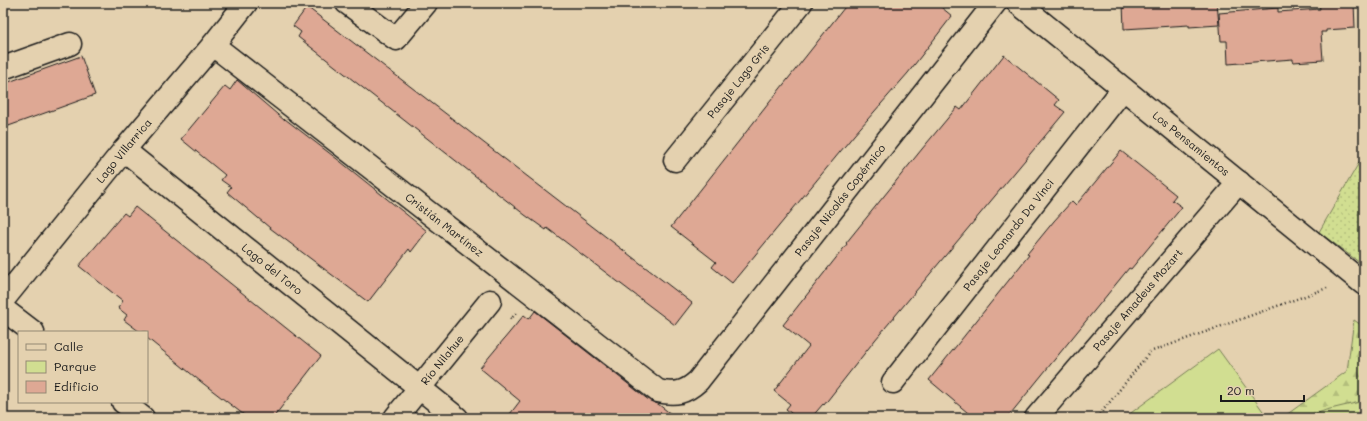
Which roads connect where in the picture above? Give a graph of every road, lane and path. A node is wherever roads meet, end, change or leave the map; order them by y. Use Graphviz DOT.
graph roads {
  1 [pos="246,3"];
  2 [pos="347,3"];
  3 [pos="426,3"];
  4 [pos="801,3"];
  5 [pos="995,3"];
  6 [pos="1018,3"];
  7 [pos="70,44"];
  8 [pos="213,45"];
  9 [pos="3,68"];
  10 [pos="1123,89"];
  11 [pos="124,150"];
  12 [pos="674,160"];
  13 [pos="1239,182"];
  14 [pos="1360,280"];
  15 [pos="3,300"];
  16 [pos="490,301"];
  17 [pos="3,309"];
  18 [pos="32,331"];
  19 [pos="893,382"];
  20 [pos="419,389"];
  21 [pos="680,393"];
  22 [pos="124,403"];
  23 [pos="143,418"];
  24 [pos="395,418"];
  25 [pos="457,418"];
  26 [pos="1036,418"];
  27 [pos="1097,418"];
  1 -- 8 [label="street, Lago Villarrica"];
  2 -- 3 [label="street"];
  4 -- 12 [label="street, Pasaje Lago Gris"];
  5 -- 21 [label="street, Pasaje Nicolás Copérnico"];
  6 -- 10 [label="street, Los Pensamientos"];
  7 -- 9 [label="street"];
  8 -- 11 [label="street, Lago Villarrica"];
  8 -- 21 [label="street, Cristián Martínez"];
  10 -- 13 [label="street, Los Pensamientos"];
  10 -- 19 [label="street, Pasaje Leonardo Da Vinci"];
  11 -- 15 [label="street, Lago Villarrica"];
  11 -- 20 [label="street, Lago del Toro"];
  13 -- 14 [label="street, Los Pensamientos"];
  13 -- 26 [label="street, Pasaje Amadeus Mozart"];
  14 -- 27 [label="path"];
  16 -- 20 [label="street, Río Nilahue"];
  17 -- 18 [label="street"];
  20 -- 24 [label="street, Río Nilahue"];
  20 -- 25 [label="street, Lago del Toro"];
  22 -- 23 [label="street"];
}
